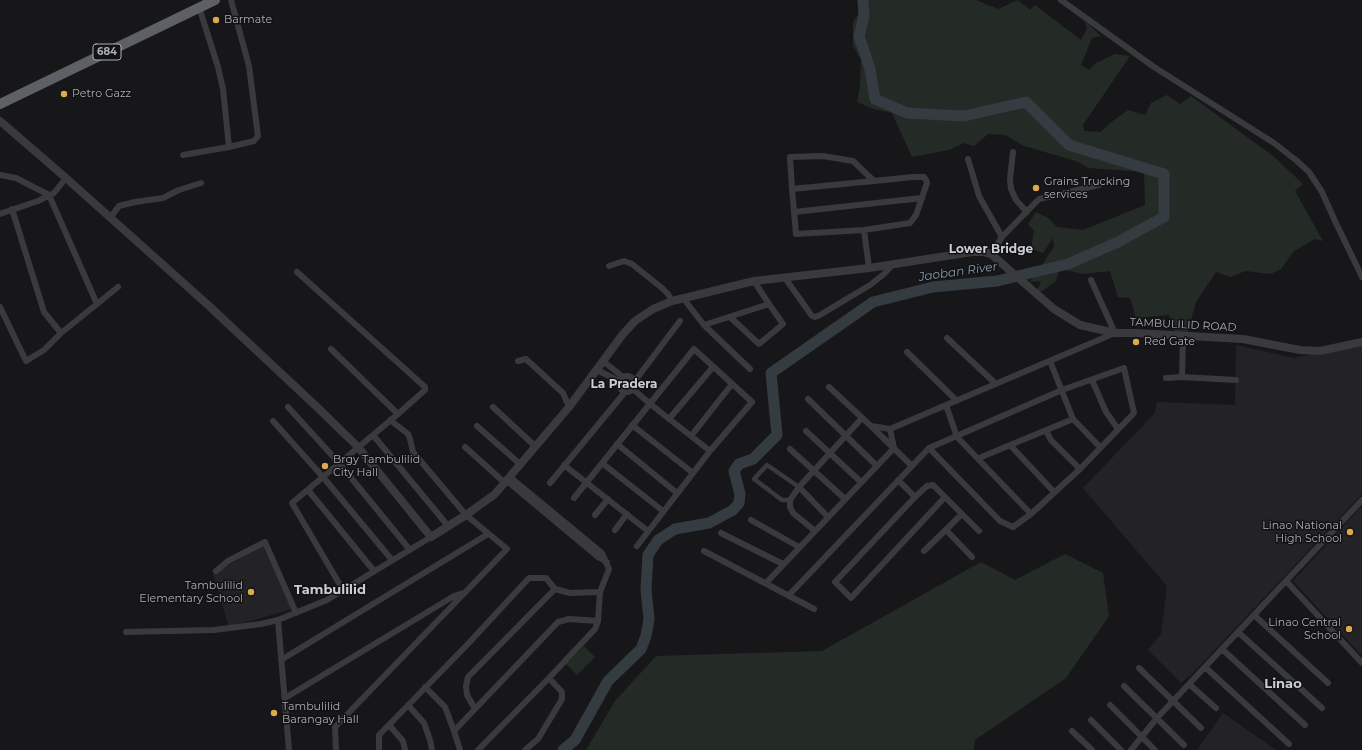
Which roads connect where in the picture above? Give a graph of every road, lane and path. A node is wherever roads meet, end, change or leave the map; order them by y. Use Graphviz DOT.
graph roads {
  1 [pos="215,0"];
  2 [pos="231,0"];
  3 [pos="1061,0"];
  4 [pos="199,8"];
  5 [pos="0,104"];
  6 [pos="0,121"];
  7 [pos="229,147"];
  8 [pos="1013,152"];
  9 [pos="183,155"];
  10 [pos="968,159"];
  11 [pos="0,175"];
  12 [pos="66,178"];
  13 [pos="874,181"];
  14 [pos="201,183"];
  15 [pos="1098,185"];
  16 [pos="792,189"];
  17 [pos="49,194"];
  18 [pos="922,198"];
  19 [pos="12,209"];
  20 [pos="794,212"];
  21 [pos="1027,212"];
  22 [pos="0,214"];
  23 [pos="110,218"];
  24 [pos="864,230"];
  25 [pos="1002,238"];
  26 [pos="991,254"];
  27 [pos="893,264"];
  28 [pos="609,266"];
  29 [pos="869,268"];
  30 [pos="1360,268"];
  31 [pos="297,272"];
  32 [pos="1362,277"];
  33 [pos="785,278"];
  34 [pos="1091,280"];
  35 [pos="754,281"];
  36 [pos="118,287"];
  37 [pos="683,298"];
  38 [pos="672,301"];
  39 [pos="97,304"];
  40 [pos="769,304"];
  41 [pos="0,307"];
  42 [pos="730,317"];
  43 [pos="680,321"];
  44 [pos="704,325"];
  45 [pos="61,333"];
  46 [pos="1115,333"];
  47 [pos="1183,335"];
  48 [pos="947,338"];
  49 [pos="1362,342"];
  50 [pos="331,350"];
  51 [pos="907,352"];
  52 [pos="518,361"];
  53 [pos="603,361"];
  54 [pos="1050,361"];
  55 [pos="713,367"];
  56 [pos="750,369"];
  57 [pos="597,370"];
  58 [pos="1182,377"];
  59 [pos="1166,378"];
  60 [pos="621,379"];
  61 [pos="1092,380"];
  62 [pos="1236,380"];
  63 [pos="634,382"];
  64 [pos="732,384"];
  65 [pos="996,384"];
  66 [pos="829,387"];
  67 [pos="633,389"];
  68 [pos="1062,390"];
  69 [pos="626,392"];
  70 [pos="808,399"];
  71 [pos="957,401"];
  72 [pos="649,404"];
  73 [pos="946,405"];
  74 [pos="288,407"];
  75 [pos="569,407"];
  76 [pos="493,408"];
  77 [pos="398,414"];
  78 [pos="862,418"];
  79 [pos="669,419"];
  80 [pos="1074,419"];
  81 [pos="390,420"];
  82 [pos="273,421"];
  83 [pos="632,425"];
  84 [pos="477,426"];
  85 [pos="871,426"];
  86 [pos="890,429"];
  87 [pos="1118,429"];
  88 [pos="806,431"];
  89 [pos="1046,431"];
  90 [pos="373,435"];
  91 [pos="847,435"];
  92 [pos="691,436"];
  93 [pos="957,436"];
  94 [pos="617,444"];
  95 [pos="1011,446"];
  96 [pos="358,447"];
  97 [pos="465,447"];
  98 [pos="536,447"];
  99 [pos="1100,447"];
  100 [pos="894,448"];
  101 [pos="929,448"];
  102 [pos="790,449"];
  103 [pos="710,451"];
  104 [pos="830,453"];
  105 [pos="979,458"];
  106 [pos="339,463"];
  107 [pos="602,463"];
  108 [pos="521,465"];
  109 [pos="564,465"];
  110 [pos="877,466"];
  111 [pos="912,466"];
  112 [pos="1080,469"];
  113 [pos="814,472"];
  114 [pos="693,473"];
  115 [pos="323,477"];
  116 [pos="507,480"];
  117 [pos="898,480"];
  118 [pos="586,482"];
  119 [pos="861,482"];
  120 [pos="550,483"];
  121 [pos="799,487"];
  122 [pos="308,490"];
  123 [pos="1054,492"];
  124 [pos="677,494"];
  125 [pos="915,497"];
  126 [pos="945,497"];
  127 [pos="574,498"];
  128 [pos="608,499"];
  129 [pos="845,499"];
  130 [pos="790,500"];
  131 [pos="1362,500"];
  132 [pos="663,512"];
  133 [pos="627,514"];
  134 [pos="962,514"];
  135 [pos="1031,514"];
  136 [pos="466,515"];
  137 [pos="595,515"];
  138 [pos="828,517"];
  139 [pos="751,520"];
  140 [pos="448,526"];
  141 [pos="615,530"];
  142 [pos="946,530"];
  143 [pos="648,531"];
  144 [pos="815,531"];
  145 [pos="979,531"];
  146 [pos="721,533"];
  147 [pos="488,534"];
  148 [pos="431,537"];
  149 [pos="637,546"];
  150 [pos="799,547"];
  151 [pos="410,550"];
  152 [pos="704,550"];
  153 [pos="924,551"];
  154 [pos="972,557"];
  155 [pos="392,560"];
  156 [pos="783,564"];
  157 [pos="374,571"];
  158 [pos="216,572"];
  159 [pos="1286,582"];
  160 [pos="766,583"];
  161 [pos="555,589"];
  162 [pos="343,590"];
  163 [pos="600,592"];
  164 [pos="464,593"];
  165 [pos="789,594"];
  166 [pos="814,609"];
  167 [pos="296,613"];
  168 [pos="1254,615"];
  169 [pos="278,620"];
  170 [pos="598,621"];
  171 [pos="126,632"];
  172 [pos="1238,632"];
  173 [pos="1222,649"];
  174 [pos="281,660"];
  175 [pos="1362,663"];
  176 [pos="1205,667"];
  177 [pos="1139,668"];
  178 [pos="549,678"];
  179 [pos="1328,683"];
  180 [pos="1189,684"];
  181 [pos="1124,686"];
  182 [pos="425,687"];
  183 [pos="285,698"];
  184 [pos="1173,701"];
  185 [pos="408,705"];
  186 [pos="1110,705"];
  187 [pos="1216,708"];
  188 [pos="1322,708"];
  189 [pos="475,709"];
  190 [pos="1157,718"];
  191 [pos="1090,720"];
  192 [pos="389,725"];
  193 [pos="1305,725"];
  194 [pos="1201,728"];
  195 [pos="454,731"];
  196 [pos="1072,731"];
  197 [pos="1142,738"];
  198 [pos="1289,744"];
  199 [pos="1184,745"];
  200 [pos="289,750"];
  201 [pos="336,750"];
  202 [pos="378,750"];
  203 [pos="405,750"];
  204 [pos="432,750"];
  205 [pos="460,750"];
  206 [pos="478,750"];
  207 [pos="525,750"];
  208 [pos="1092,750"];
  209 [pos="1121,750"];
  210 [pos="1131,750"];
  211 [pos="1155,750"];
  1 -- 4 [label="highway, 684"];
  2 -- 7 [label="street"];
  3 -- 30 [label="street"];
  4 -- 5 [label="highway, 684"];
  4 -- 7 [label="street"];
  6 -- 12 [label="street"];
  7 -- 9 [label="street"];
  8 -- 21 [label="street"];
  10 -- 25 [label="street"];
  11 -- 17 [label="street"];
  12 -- 17 [label="street"];
  12 -- 23 [label="street"];
  13 -- 16 [label="street"];
  13 -- 16 [label="street"];
  13 -- 18 [label="street"];
  14 -- 23 [label="street"];
  15 -- 21 [label="street"];
  16 -- 20 [label="street"];
  17 -- 19 [label="street"];
  17 -- 39 [label="street"];
  18 -- 20 [label="street"];
  18 -- 24 [label="street"];
  19 -- 22 [label="street"];
  19 -- 45 [label="street"];
  20 -- 24 [label="street"];
  21 -- 25 [label="street"];
  23 -- 96 [label="street"];
  24 -- 29 [label="street"];
  25 -- 26 [label="street"];
  26 -- 27 [label="street"];
  26 -- 46 [label="street, TAMBULILID ROAD"];
  27 -- 29 [label="street"];
  27 -- 33 [label="street"];
  28 -- 38 [label="street"];
  29 -- 33 [label="street"];
  30 -- 32 [label="street"];
  31 -- 77 [label="street"];
  33 -- 35 [label="street"];
  34 -- 46 [label="street"];
  35 -- 37 [label="street"];
  35 -- 40 [label="street"];
  36 -- 39 [label="street"];
  37 -- 38 [label="street"];
  37 -- 44 [label="street"];
  38 -- 53 [label="street"];
  39 -- 45 [label="street"];
  40 -- 42 [label="street"];
  40 -- 42 [label="street"];
  41 -- 45 [label="street"];
  42 -- 44 [label="street"];
  43 -- 63 [label="street"];
  44 -- 56 [label="street"];
  46 -- 47 [label="street, TAMBULILID ROAD"];
  46 -- 54 [label="street"];
  47 -- 49 [label="street, TAMBULILID ROAD"];
  47 -- 58 [label="street"];
  48 -- 65 [label="street"];
  50 -- 77 [label="street"];
  51 -- 71 [label="street"];
  52 -- 75 [label="street"];
  53 -- 57 [label="street"];
  53 -- 60 [label="street"];
  54 -- 65 [label="street"];
  54 -- 68 [label="street"];
  55 -- 64 [label="street"];
  55 -- 72 [label="street"];
  55 -- 79 [label="street"];
  57 -- 60 [label="street"];
  57 -- 75 [label="street"];
  58 -- 59 [label="street"];
  58 -- 62 [label="street"];
  60 -- 63 [label="street"];
  60 -- 69 [label="street"];
  61 -- 68 [label="street"];
  61 -- 87 [label="street"];
  61 -- 87 [label="street"];
  63 -- 67 [label="street"];
  64 -- 92 [label="street"];
  64 -- 103 [label="street"];
  65 -- 71 [label="street"];
  66 -- 78 [label="street"];
  67 -- 69 [label="street"];
  67 -- 72 [label="street"];
  68 -- 80 [label="street"];
  68 -- 93 [label="street"];
  69 -- 109 [label="street"];
  70 -- 91 [label="street"];
  71 -- 73 [label="street"];
  72 -- 79 [label="street"];
  72 -- 83 [label="street"];
  73 -- 86 [label="street"];
  73 -- 93 [label="street"];
  74 -- 106 [label="street"];
  75 -- 98 [label="street"];
  76 -- 98 [label="street"];
  77 -- 81 [label="street"];
  78 -- 85 [label="street"];
  78 -- 91 [label="street"];
  79 -- 92 [label="street"];
  80 -- 89 [label="street"];
  80 -- 99 [label="street"];
  81 -- 90 [label="street"];
  81 -- 136 [label="street"];
  82 -- 115 [label="street"];
  83 -- 94 [label="street"];
  83 -- 114 [label="street"];
  84 -- 108 [label="street"];
  85 -- 86 [label="street"];
  85 -- 100 [label="street"];
  86 -- 100 [label="street"];
  87 -- 99 [label="street"];
  88 -- 104 [label="street"];
  89 -- 95 [label="street"];
  89 -- 112 [label="street"];
  90 -- 96 [label="street"];
  90 -- 140 [label="street"];
  91 -- 104 [label="street"];
  91 -- 110 [label="street"];
  92 -- 103 [label="street"];
  93 -- 101 [label="street"];
  93 -- 105 [label="street"];
  94 -- 107 [label="street"];
  94 -- 124 [label="street"];
  95 -- 105 [label="street"];
  95 -- 123 [label="street"];
  96 -- 106 [label="street"];
  96 -- 148 [label="street"];
  97 -- 116 [label="street"];
  98 -- 108 [label="street"];
  99 -- 112 [label="street"];
  100 -- 110 [label="street"];
  100 -- 111 [label="street"];
  101 -- 111 [label="street"];
  101 -- 135 [label="street"];
  102 -- 113 [label="street"];
  103 -- 114 [label="street"];
  104 -- 113 [label="street"];
  104 -- 119 [label="street"];
  105 -- 135 [label="street"];
  106 -- 115 [label="street"];
  106 -- 151 [label="street"];
  107 -- 118 [label="street"];
  107 -- 132 [label="street"];
  108 -- 116 [label="street"];
  109 -- 118 [label="street"];
  109 -- 120 [label="street"];
  110 -- 119 [label="street"];
  111 -- 117 [label="street"];
  112 -- 123 [label="street"];
  113 -- 121 [label="street"];
  113 -- 129 [label="street"];
  114 -- 124 [label="street"];
  115 -- 122 [label="street"];
  115 -- 155 [label="street"];
  116 -- 136 [label="street"];
  116 -- 163 [label="street"];
  117 -- 125 [label="street"];
  117 -- 165 [label="street"];
  118 -- 127 [label="street"];
  118 -- 128 [label="street"];
  119 -- 129 [label="street"];
  121 -- 130 [label="street"];
  121 -- 130 [label="street"];
  121 -- 138 [label="street"];
  122 -- 157 [label="street"];
  122 -- 162 [label="street"];
  123 -- 135 [label="street"];
  124 -- 132 [label="street"];
  125 -- 126 [label="street"];
  125 -- 126 [label="street"];
  126 -- 134 [label="street"];
  128 -- 133 [label="street"];
  128 -- 137 [label="street"];
  129 -- 138 [label="street"];
  130 -- 144 [label="street"];
  131 -- 159 [label="street"];
  132 -- 143 [label="street"];
  133 -- 141 [label="street"];
  133 -- 143 [label="street"];
  134 -- 142 [label="street"];
  134 -- 145 [label="street"];
  136 -- 140 [label="street"];
  136 -- 147 [label="street"];
  138 -- 144 [label="street"];
  139 -- 150 [label="street"];
  140 -- 148 [label="street"];
  142 -- 153 [label="street"];
  142 -- 154 [label="street"];
  143 -- 149 [label="street"];
  144 -- 150 [label="street"];
  146 -- 156 [label="street"];
  147 -- 164 [label="street"];
  147 -- 174 [label="street"];
  148 -- 151 [label="street"];
  150 -- 156 [label="street"];
  151 -- 155 [label="street"];
  152 -- 160 [label="street"];
  155 -- 157 [label="street"];
  156 -- 160 [label="street"];
  157 -- 162 [label="street"];
  158 -- 167 [label="street"];
  159 -- 168 [label="street"];
  159 -- 175 [label="street"];
  160 -- 165 [label="street"];
  161 -- 163 [label="street"];
  161 -- 182 [label="street"];
  161 -- 189 [label="street"];
  162 -- 167 [label="street"];
  163 -- 170 [label="street"];
  164 -- 183 [label="street"];
  164 -- 201 [label="street"];
  165 -- 166 [label="street"];
  167 -- 169 [label="street"];
  168 -- 172 [label="street"];
  168 -- 179 [label="street"];
  169 -- 171 [label="street"];
  169 -- 174 [label="street"];
  170 -- 178 [label="street"];
  170 -- 189 [label="street"];
  172 -- 173 [label="street"];
  172 -- 188 [label="street"];
  173 -- 176 [label="street"];
  173 -- 193 [label="street"];
  174 -- 183 [label="street"];
  176 -- 180 [label="street"];
  176 -- 198 [label="street"];
  177 -- 184 [label="street"];
  178 -- 206 [label="street"];
  178 -- 207 [label="street"];
  180 -- 184 [label="street"];
  180 -- 187 [label="street"];
  181 -- 190 [label="street"];
  182 -- 185 [label="street"];
  182 -- 195 [label="street"];
  183 -- 200 [label="street"];
  184 -- 190 [label="street"];
  184 -- 194 [label="street"];
  185 -- 192 [label="street"];
  185 -- 204 [label="street"];
  186 -- 197 [label="street"];
  189 -- 195 [label="street"];
  190 -- 197 [label="street"];
  190 -- 199 [label="street"];
  191 -- 209 [label="street"];
  192 -- 202 [label="street"];
  192 -- 203 [label="street"];
  195 -- 205 [label="street"];
  196 -- 208 [label="street"];
  197 -- 210 [label="street"];
  197 -- 211 [label="street"];
}
